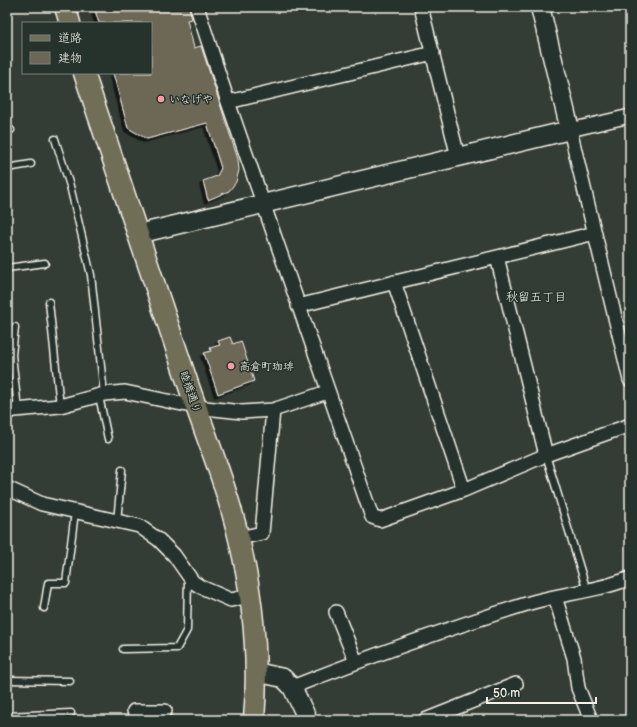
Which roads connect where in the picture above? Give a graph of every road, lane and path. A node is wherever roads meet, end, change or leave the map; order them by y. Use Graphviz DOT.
graph roads {
  1 [pos="65,7"];
  2 [pos="197,7"];
  3 [pos="421,7"];
  4 [pos="540,7"];
  5 [pos="70,22"];
  6 [pos="433,53"];
  7 [pos="84,74"];
  8 [pos="228,102"];
  9 [pos="630,116"];
  10 [pos="570,130"];
  11 [pos="56,139"];
  12 [pos="458,157"];
  13 [pos="31,164"];
  14 [pos="7,168"];
  15 [pos="263,204"];
  16 [pos="595,233"];
  17 [pos="138,234"];
  18 [pos="497,257"];
  19 [pos="45,263"];
  20 [pos="7,268"];
  21 [pos="394,282"];
  22 [pos="49,302"];
  23 [pos="298,306"];
  24 [pos="15,327"];
  25 [pos="630,380"];
  26 [pos="327,392"];
  27 [pos="101,395"];
  28 [pos="60,406"];
  29 [pos="196,407"];
  30 [pos="273,410"];
  31 [pos="12,411"];
  32 [pos="630,425"];
  33 [pos="108,439"];
  34 [pos="546,455"];
  35 [pos="122,470"];
  36 [pos="7,488"];
  37 [pos="464,490"];
  38 [pos="75,512"];
  39 [pos="117,521"];
  40 [pos="239,538"];
  41 [pos="188,575"];
  42 [pos="630,578"];
  43 [pos="587,591"];
  44 [pos="249,596"];
  45 [pos="556,597"];
  46 [pos="44,608"];
  47 [pos="336,612"];
  48 [pos="123,649"];
  49 [pos="356,662"];
  50 [pos="256,672"];
  51 [pos="7,680"];
  52 [pos="70,680"];
  53 [pos="516,684"];
  54 [pos="292,687"];
  55 [pos="134,711"];
  56 [pos="71,713"];
  57 [pos="156,714"];
  58 [pos="7,716"];
  59 [pos="254,720"];
  60 [pos="308,720"];
  61 [pos="424,720"];
  62 [pos="592,720"];
  1 -- 5 [label="main road"];
  2 -- 8 [label="street"];
  3 -- 6 [label="street"];
  4 -- 10 [label="street"];
  6 -- 8 [label="street"];
  6 -- 12 [label="street"];
  7 -- 17 [label="main road, 睦橋通り"];
  8 -- 15 [label="street"];
  9 -- 10 [label="street"];
  10 -- 12 [label="street"];
  10 -- 16 [label="street"];
  11 -- 27 [label="lane"];
  12 -- 15 [label="street"];
  13 -- 14 [label="lane"];
  15 -- 17 [label="street"];
  15 -- 23 [label="street"];
  16 -- 18 [label="street"];
  16 -- 25 [label="street"];
  17 -- 29 [label="main road, 睦橋通り"];
  18 -- 21 [label="street"];
  18 -- 34 [label="street"];
  19 -- 20 [label="lane"];
  21 -- 23 [label="street"];
  21 -- 37 [label="street"];
  22 -- 28 [label="lane"];
  23 -- 26 [label="street"];
  24 -- 31 [label="lane"];
  26 -- 30 [label="street"];
  26 -- 37 [label="street"];
  27 -- 28 [label="street"];
  27 -- 29 [label="street"];
  27 -- 33 [label="lane"];
  28 -- 31 [label="street"];
  29 -- 30 [label="street"];
  29 -- 40 [label="main road, 睦橋通り"];
  30 -- 40 [label="street"];
  32 -- 34 [label="street"];
  34 -- 37 [label="street"];
  34 -- 43 [label="lane"];
  35 -- 39 [label="lane"];
  36 -- 38 [label="street"];
  38 -- 39 [label="street"];
  38 -- 46 [label="lane"];
  39 -- 41 [label="street"];
  40 -- 44 [label="main road, 睦橋通り"];
  41 -- 44 [label="street"];
  41 -- 48 [label="lane"];
  42 -- 43 [label="street"];
  43 -- 45 [label="street"];
  44 -- 50 [label="main road, 睦橋通り"];
  45 -- 49 [label="street"];
  45 -- 62 [label="street"];
  47 -- 49 [label="street"];
  49 -- 54 [label="street"];
  50 -- 54 [label="street"];
  50 -- 59 [label="main road, 睦橋通り"];
  51 -- 52 [label="lane"];
  53 -- 61 [label="street"];
  54 -- 60 [label="street"];
  55 -- 57 [label="street"];
  56 -- 58 [label="lane"];
}
